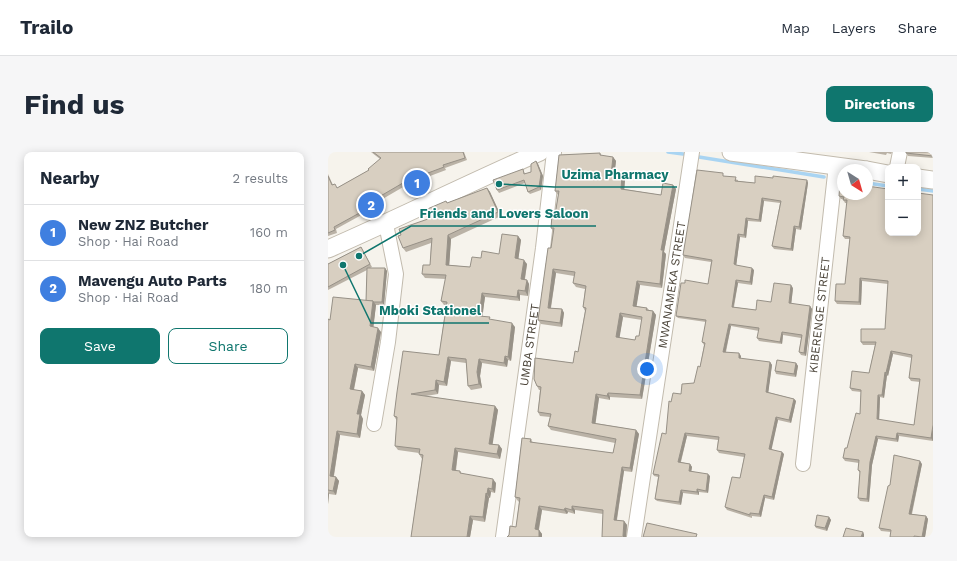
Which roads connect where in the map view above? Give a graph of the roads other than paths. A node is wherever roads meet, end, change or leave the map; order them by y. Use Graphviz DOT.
graph roads {
  1 [pos="540,152"];
  2 [pos="554,152"];
  3 [pos="692,152"];
  4 [pos="731,152"];
  5 [pos="900,152"];
  6 [pos="898,164"];
  7 [pos="836,165"];
  8 [pos="873,171"];
  9 [pos="885,173"];
  10 [pos="921,178"];
  11 [pos="933,180"];
  12 [pos="386,224"];
  13 [pos="328,249"];
  14 [pos="374,424"];
  15 [pos="803,464"];
  16 [pos="503,537"];
  17 [pos="634,537"];
  1 -- 12 [label="street"];
  2 -- 16 [label="street, UMBA STREET"];
  3 -- 17 [label="street, MWANAMEKA STREET"];
  4 -- 7 [label="street"];
  5 -- 6 [label="street"];
  7 -- 15 [label="street, KIBERENGE STREET"];
  8 -- 9 [label="street"];
  10 -- 11 [label="street"];
  12 -- 13 [label="street"];
  12 -- 14 [label="street"];
}
